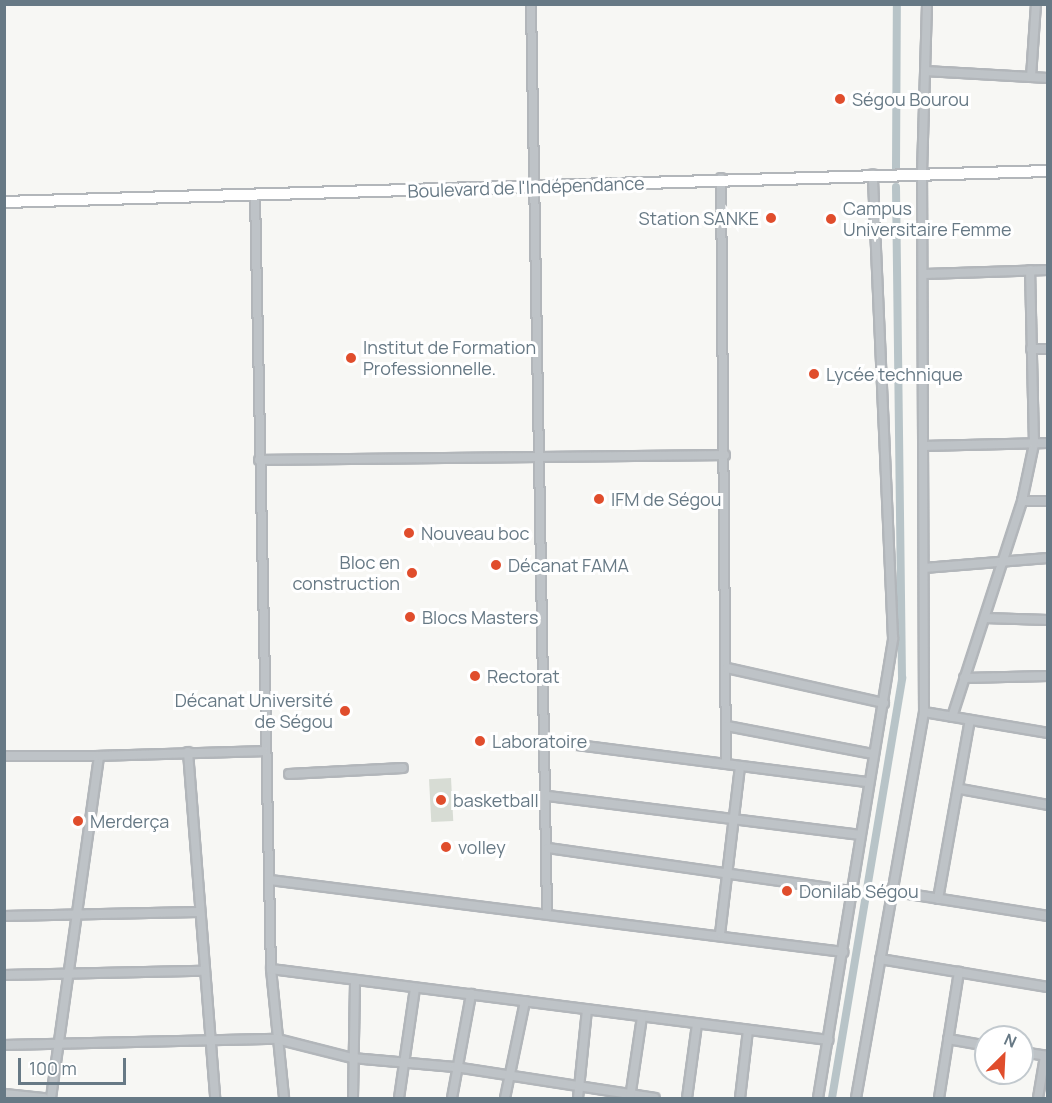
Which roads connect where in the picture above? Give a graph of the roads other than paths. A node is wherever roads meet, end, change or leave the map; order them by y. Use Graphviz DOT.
graph roads {
  1 [pos="531,4"];
  2 [pos="927,4"];
  3 [pos="1036,4"];
  4 [pos="925,71"];
  5 [pos="1031,77"];
  6 [pos="1047,78"];
  7 [pos="1047,171"];
  8 [pos="922,173"];
  9 [pos="873,174"];
  10 [pos="721,178"];
  11 [pos="535,188"];
  12 [pos="255,195"];
  13 [pos="4,202"];
  14 [pos="1030,270"];
  15 [pos="1047,270"];
  16 [pos="925,274"];
  17 [pos="1031,349"];
  18 [pos="1047,349"];
  19 [pos="1047,437"];
  20 [pos="1047,443"];
  21 [pos="1034,444"];
  22 [pos="923,446"];
  23 [pos="725,455"];
  24 [pos="541,457"];
  25 [pos="259,460"];
  26 [pos="1022,501"];
  27 [pos="1047,501"];
  28 [pos="1047,558"];
  29 [pos="1003,563"];
  30 [pos="924,568"];
  31 [pos="985,618"];
  32 [pos="1047,620"];
  33 [pos="727,668"];
  34 [pos="1047,676"];
  35 [pos="964,678"];
  36 [pos="884,703"];
  37 [pos="924,712"];
  38 [pos="952,717"];
  39 [pos="970,720"];
  40 [pos="727,726"];
  41 [pos="1047,733"];
  42 [pos="546,741"];
  43 [pos="264,751"];
  44 [pos="188,752"];
  45 [pos="873,754"];
  46 [pos="4,756"];
  47 [pos="99,756"];
  48 [pos="726,764"];
  49 [pos="740,766"];
  50 [pos="403,768"];
  51 [pos="289,774"];
  52 [pos="868,782"];
  53 [pos="960,789"];
  54 [pos="548,796"];
  55 [pos="1047,805"];
  56 [pos="735,819"];
  57 [pos="859,835"];
  58 [pos="548,848"];
  59 [pos="728,873"];
  60 [pos="270,880"];
  61 [pos="852,891"];
  62 [pos="890,891"];
  63 [pos="938,899"];
  64 [pos="198,912"];
  65 [pos="548,912"];
  66 [pos="79,914"];
  67 [pos="4,915"];
  68 [pos="1047,916"];
  69 [pos="720,934"];
  70 [pos="843,952"];
  71 [pos="880,959"];
  72 [pos="271,969"];
  73 [pos="203,971"];
  74 [pos="959,972"];
  75 [pos="70,973"];
  76 [pos="4,975"];
  77 [pos="355,981"];
  78 [pos="1047,987"];
  79 [pos="415,988"];
  80 [pos="471,994"];
  81 [pos="525,1001"];
  82 [pos="587,1010"];
  83 [pos="642,1017"];
  84 [pos="697,1024"];
  85 [pos="748,1030"];
  86 [pos="277,1039"];
  87 [pos="948,1039"];
  88 [pos="829,1040"];
  89 [pos="209,1041"];
  90 [pos="61,1044"];
  91 [pos="974,1044"];
  92 [pos="4,1045"];
  93 [pos="1046,1056"];
  94 [pos="352,1058"];
  95 [pos="404,1065"];
  96 [pos="455,1067"];
  97 [pos="510,1076"];
  98 [pos="579,1087"];
  99 [pos="4,1094"];
  100 [pos="630,1097"];
  101 [pos="44,1098"];
  102 [pos="51,1098"];
  103 [pos="215,1098"];
  104 [pos="284,1098"];
  105 [pos="353,1098"];
  106 [pos="399,1098"];
  107 [pos="452,1098"];
  108 [pos="505,1098"];
  109 [pos="578,1098"];
  110 [pos="655,1098"];
  111 [pos="687,1098"];
  112 [pos="740,1098"];
  113 [pos="818,1098"];
  114 [pos="856,1098"];
  115 [pos="939,1098"];
  116 [pos="1038,1098"];
  1 -- 11 [label="street"];
  2 -- 4 [label="street"];
  3 -- 5 [label="street"];
  4 -- 5 [label="street"];
  4 -- 8 [label="street"];
  5 -- 6 [label="street"];
  7 -- 8 [label="highway, Boulevard de l'Indépendance"];
  8 -- 9 [label="highway, Boulevard de l'Indépendance"];
  8 -- 16 [label="street"];
  9 -- 10 [label="highway, Boulevard de l'Indépendance"];
  9 -- 36 [label="street"];
  10 -- 11 [label="highway, Boulevard de l'Indépendance"];
  10 -- 23 [label="street"];
  11 -- 12 [label="highway, Boulevard de l'Indépendance"];
  11 -- 24 [label="street"];
  12 -- 13 [label="highway, Boulevard de l'Indépendance"];
  12 -- 25 [label="street"];
  14 -- 15 [label="street"];
  14 -- 16 [label="street"];
  14 -- 17 [label="street"];
  16 -- 22 [label="street"];
  17 -- 18 [label="street"];
  17 -- 21 [label="street"];
  19 -- 21 [label="street"];
  20 -- 21 [label="street"];
  21 -- 22 [label="street"];
  21 -- 26 [label="street"];
  22 -- 30 [label="street"];
  23 -- 24 [label="street"];
  23 -- 33 [label="street"];
  24 -- 25 [label="street"];
  24 -- 42 [label="street"];
  25 -- 43 [label="street"];
  26 -- 27 [label="street"];
  26 -- 29 [label="street"];
  28 -- 29 [label="street"];
  29 -- 30 [label="street"];
  29 -- 31 [label="street"];
  30 -- 37 [label="street"];
  31 -- 32 [label="street"];
  31 -- 35 [label="street"];
  33 -- 36 [label="street"];
  33 -- 40 [label="street"];
  34 -- 35 [label="street"];
  35 -- 38 [label="street"];
  36 -- 45 [label="street"];
  37 -- 38 [label="street"];
  37 -- 62 [label="street"];
  38 -- 39 [label="street"];
  39 -- 41 [label="street"];
  39 -- 53 [label="street"];
  40 -- 45 [label="street"];
  40 -- 48 [label="street"];
  42 -- 48 [label="street"];
  42 -- 54 [label="street"];
  43 -- 44 [label="street"];
  43 -- 60 [label="street"];
  44 -- 47 [label="street"];
  44 -- 64 [label="street"];
  45 -- 52 [label="street"];
  46 -- 47 [label="street"];
  47 -- 66 [label="street"];
  48 -- 49 [label="street"];
  49 -- 52 [label="street"];
  49 -- 56 [label="street"];
  50 -- 51 [label="street"];
  52 -- 57 [label="street"];
  53 -- 55 [label="street"];
  53 -- 63 [label="street"];
  54 -- 56 [label="street"];
  54 -- 58 [label="street"];
  56 -- 57 [label="street"];
  56 -- 59 [label="street"];
  57 -- 61 [label="street"];
  58 -- 59 [label="street"];
  58 -- 65 [label="street"];
  59 -- 61 [label="street"];
  59 -- 69 [label="street"];
  60 -- 65 [label="street"];
  60 -- 72 [label="street"];
  61 -- 70 [label="street"];
  62 -- 63 [label="street"];
  62 -- 71 [label="street"];
  63 -- 68 [label="street"];
  64 -- 66 [label="street"];
  64 -- 73 [label="street"];
  65 -- 69 [label="street"];
  66 -- 67 [label="street"];
  66 -- 75 [label="street"];
  69 -- 70 [label="street"];
  70 -- 88 [label="street"];
  71 -- 74 [label="street"];
  71 -- 114 [label="street"];
  72 -- 77 [label="street"];
  72 -- 86 [label="street"];
  73 -- 75 [label="street"];
  73 -- 89 [label="street"];
  74 -- 78 [label="street"];
  74 -- 87 [label="street"];
  75 -- 76 [label="street"];
  75 -- 90 [label="street"];
  77 -- 79 [label="street"];
  77 -- 94 [label="street"];
  79 -- 80 [label="street"];
  79 -- 95 [label="street"];
  80 -- 81 [label="street"];
  80 -- 96 [label="street"];
  81 -- 82 [label="street"];
  81 -- 97 [label="street"];
  82 -- 83 [label="street"];
  82 -- 98 [label="street"];
  83 -- 84 [label="street"];
  83 -- 100 [label="street"];
  84 -- 85 [label="street"];
  84 -- 111 [label="street"];
  85 -- 88 [label="street"];
  85 -- 112 [label="street"];
  86 -- 89 [label="street"];
  86 -- 94 [label="street"];
  86 -- 104 [label="street"];
  87 -- 91 [label="street"];
  87 -- 115 [label="street"];
  88 -- 113 [label="street"];
  89 -- 90 [label="street"];
  89 -- 103 [label="street"];
  90 -- 92 [label="street"];
  90 -- 102 [label="street"];
  93 -- 116 [label="street"];
  94 -- 95 [label="street"];
  94 -- 105 [label="street"];
  95 -- 96 [label="street"];
  95 -- 106 [label="street"];
  96 -- 97 [label="street"];
  96 -- 107 [label="street"];
  97 -- 98 [label="street"];
  97 -- 108 [label="street"];
  98 -- 100 [label="street"];
  98 -- 109 [label="street"];
  99 -- 101 [label="street"];
  100 -- 110 [label="street"];
}
